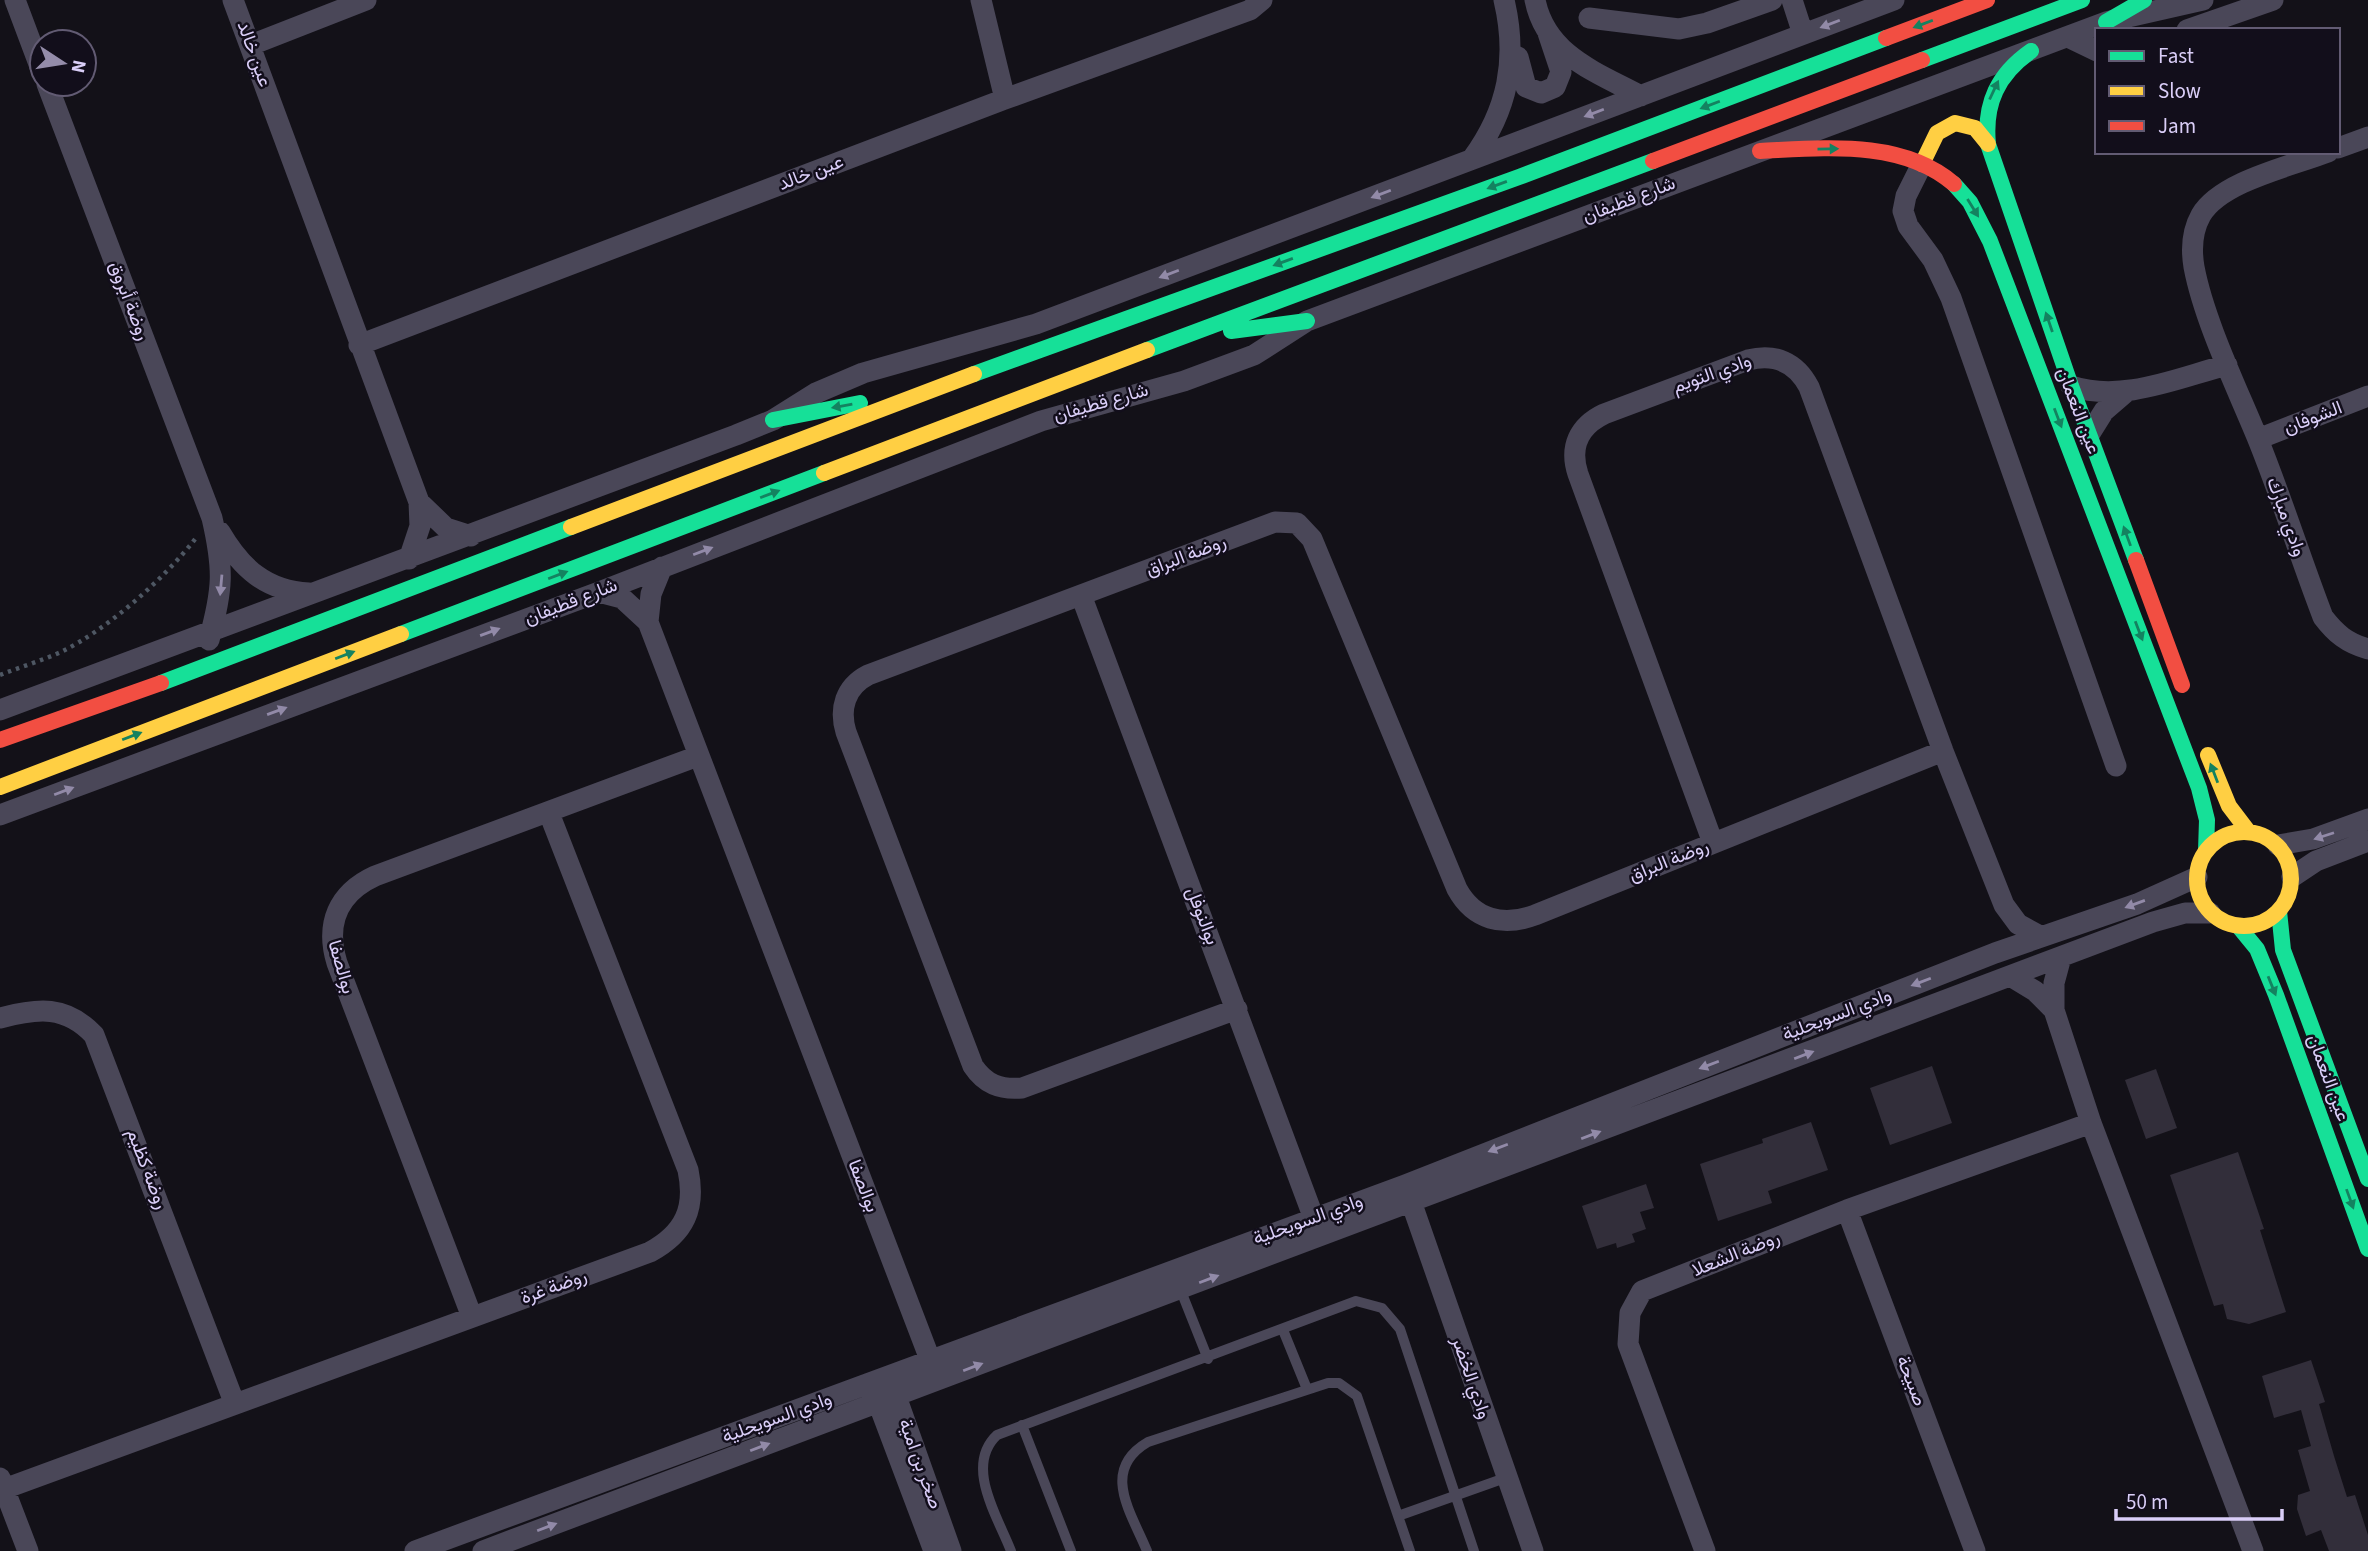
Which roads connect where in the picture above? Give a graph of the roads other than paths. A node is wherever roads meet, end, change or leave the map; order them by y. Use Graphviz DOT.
graph roads {
  1 [pos="15,0"];
  2 [pos="233,0"];
  3 [pos="366,0"];
  4 [pos="981,0"];
  5 [pos="1262,0"];
  6 [pos="1504,0"];
  7 [pos="1535,0"];
  8 [pos="1772,0"];
  9 [pos="1792,0"];
  10 [pos="1894,0"];
  11 [pos="1986,0"];
  12 [pos="2082,0"];
  13 [pos="2144,0"];
  14 [pos="2203,0"];
  15 [pos="2273,0"];
  16 [pos="1589,18"];
  17 [pos="2106,22"];
  18 [pos="1510,24"];
  19 [pos="2193,28"];
  20 [pos="1548,33"];
  21 [pos="1803,34"];
  22 [pos="28,35"];
  23 [pos="2068,37"];
  24 [pos="251,45"];
  25 [pos="2095,50"];
  26 [pos="2031,51"];
  27 [pos="1641,96"];
  28 [pos="52,98"];
  29 [pos="1005,99"];
  30 [pos="2368,137"];
  31 [pos="1988,144"];
  32 [pos="2340,147"];
  33 [pos="1760,151"];
  34 [pos="2323,154"];
  35 [pos="1472,160"];
  36 [pos="1923,164"];
  37 [pos="1307,321"];
  38 [pos="1182,337"];
  39 [pos="359,345"];
  40 [pos="2227,365"];
  41 [pos="2071,386"];
  42 [pos="2126,392"];
  43 [pos="2368,397"];
  44 [pos="909,398"];
  45 [pos="773,420"];
  46 [pos="2089,435"];
  47 [pos="2258,439"];
  48 [pos="419,502"];
  49 [pos="212,518"];
  50 [pos="471,536"];
  51 [pos="409,559"];
  52 [pos="662,567"];
  53 [pos="599,592"];
  54 [pos="314,594"];
  55 [pos="1082,595"];
  56 [pos="648,622"];
  57 [pos="212,632"];
  58 [pos="2368,649"];
  59 [pos="202,668"];
  60 [pos="2189,706"];
  61 [pos="0,710"];
  62 [pos="0,740"];
  63 [pos="2204,744"];
  64 [pos="1943,751"];
  65 [pos="698,756"];
  66 [pos="2116,766"];
  67 [pos="0,787"];
  68 [pos="549,813"];
  69 [pos="0,815"];
  70 [pos="2368,819"];
  71 [pos="2248,831"];
  72 [pos="2368,841"];
  73 [pos="1713,843"];
  74 [pos="2278,845"];
  75 [pos="2206,851"];
  76 [pos="2197,877"];
  77 [pos="2292,877"];
  78 [pos="2004,905"];
  79 [pos="2279,911"];
  80 [pos="2210,913"];
  81 [pos="2239,927"];
  82 [pos="2039,936"];
  83 [pos="1995,953"];
  84 [pos="2061,957"];
  85 [pos="2012,977"];
  86 [pos="1237,1009"];
  87 [pos="2054,1010"];
  88 [pos="0,1018"];
  89 [pos="2091,1123"];
  90 [pos="2368,1179"];
  91 [pos="1408,1194"];
  92 [pos="1847,1210"];
  93 [pos="1318,1227"];
  94 [pos="2368,1249"];
  95 [pos="1177,1280"];
  96 [pos="471,1317"];
  97 [pos="1283,1330"];
  98 [pos="1208,1359"];
  99 [pos="934,1371"];
  100 [pos="1307,1389"];
  101 [pos="884,1390"];
  102 [pos="234,1402"];
  103 [pos="1023,1424"];
  104 [pos="1505,1478"];
  105 [pos="2,1483"];
  106 [pos="1454,1496"];
  107 [pos="1398,1516"];
  108 [pos="28,1551"];
  109 [pos="415,1551"];
  110 [pos="483,1551"];
  111 [pos="933,1551"];
  112 [pos="951,1551"];
  113 [pos="1012,1551"];
  114 [pos="1071,1551"];
  115 [pos="1147,1551"];
  116 [pos="1410,1551"];
  117 [pos="1475,1551"];
  118 [pos="1533,1551"];
  119 [pos="1705,1551"];
  120 [pos="1975,1551"];
  121 [pos="2253,1551"];
  1 -- 22 [label="street"];
  2 -- 24 [label="street, عين خالد"];
  3 -- 24 [label="street"];
  4 -- 29 [label="street"];
  5 -- 29 [label="street, عين خالد"];
  6 -- 18 [label="street"];
  7 -- 20 [label="street"];
  8 -- 16 [label="street"];
  9 -- 21 [label="street"];
  10 -- 21 [label="street, one-way"];
  11 -- 44 [label="street, one-way"];
  12 -- 38 [label="street, شارع قطيفان"];
  13 -- 17 [label="street"];
  14 -- 17 [label="street, شارع قطيفان"];
  15 -- 19 [label="street"];
  17 -- 23 [label="street, شارع قطيفان"];
  18 -- 20 [label="street"];
  18 -- 35 [label="street"];
  20 -- 27 [label="street"];
  21 -- 27 [label="street"];
  23 -- 25 [label="street"];
  23 -- 26 [label="street, شارع قطيفان"];
  24 -- 39 [label="street, عين خالد"];
  31 -- 26 [label="street, عين النعمان, one-way"];
  26 -- 33 [label="street, شارع قطيفان"];
  27 -- 35 [label="street, one-way"];
  28 -- 49 [label="street, روضة أبروق"];
  29 -- 39 [label="street, عين خالد"];
  30 -- 32 [label="street"];
  31 -- 36 [label="street"];
  41 -- 31 [label="street, عين النعمان, one-way"];
  33 -- 36 [label="street, عين النعمان, one-way"];
  33 -- 37 [label="street, شارع قطيفان"];
  34 -- 40 [label="street, وادي مبارك"];
  35 -- 45 [label="street, one-way"];
  36 -- 66 [label="street"];
  36 -- 75 [label="street, عين النعمان, one-way"];
  37 -- 38 [label="street"];
  52 -- 37 [label="street, شارع قطيفان, one-way"];
  67 -- 38 [label="street, شارع قطيفان, one-way"];
  39 -- 48 [label="street, عين خالد"];
  40 -- 42 [label="street"];
  40 -- 47 [label="street, وادي مبارك"];
  41 -- 42 [label="street"];
  41 -- 46 [label="street, عين النعمان"];
  42 -- 46 [label="street"];
  43 -- 47 [label="street, الشوفان"];
  44 -- 45 [label="street, one-way"];
  44 -- 59 [label="street"];
  45 -- 50 [label="street"];
  60 -- 46 [label="street, عين النعمان, one-way"];
  47 -- 58 [label="street, وادي مبارك"];
  48 -- 50 [label="street, عين خالد"];
  48 -- 51 [label="street, عين خالد"];
  49 -- 54 [label="street, روضة أبروق"];
  49 -- 57 [label="street, روضة أبروق, one-way"];
  50 -- 51 [label="street"];
  51 -- 54 [label="street"];
  52 -- 53 [label="street, شارع قطيفان"];
  52 -- 56 [label="street, بوالصفا"];
  53 -- 56 [label="street, بوالصفا"];
  69 -- 53 [label="street, شارع قطيفان, one-way"];
  54 -- 57 [label="street"];
  55 -- 73 [label="street, روضة البراق"];
  55 -- 86 [label="street, بوالنوفل"];
  55 -- 86 [label="street, روضة البراق"];
  56 -- 65 [label="street, بوالصفا"];
  57 -- 59 [label="street, روضة أبروق"];
  57 -- 61 [label="street"];
  59 -- 62 [label="street"];
  71 -- 63 [label="street, one-way"];
  64 -- 73 [label="street, روضة البراق"];
  64 -- 73 [label="street, وادي التويم"];
  64 -- 78 [label="street, وادي التويم"];
  65 -- 68 [label="street, بوالصفا"];
  65 -- 99 [label="street, بوالصفا"];
  68 -- 96 [label="street, بوالصفا"];
  68 -- 96 [label="street, روضة غرة"];
  70 -- 74 [label="street, one-way"];
  71 -- 74 [label="street"];
  71 -- 75 [label="street"];
  72 -- 77 [label="street"];
  74 -- 77 [label="street"];
  75 -- 76 [label="street"];
  76 -- 80 [label="street"];
  76 -- 82 [label="street, وادي السويحلية, one-way"];
  77 -- 79 [label="street"];
  78 -- 82 [label="street, وادي التويم"];
  78 -- 83 [label="street, وادي التويم"];
  79 -- 81 [label="street"];
  79 -- 90 [label="street, عين النعمان"];
  80 -- 81 [label="street"];
  80 -- 84 [label="street, وادي السويحلية"];
  81 -- 94 [label="street, عين النعمان, one-way"];
  82 -- 83 [label="street, وادي السويحلية"];
  83 -- 91 [label="street, وادي السويحلية, one-way"];
  84 -- 85 [label="street, وادي السويحلية"];
  84 -- 87 [label="street"];
  85 -- 87 [label="street"];
  91 -- 85 [label="street, وادي السويحلية, one-way"];
  86 -- 93 [label="street, بوالنوفل"];
  87 -- 89 [label="street"];
  88 -- 102 [label="street, روضة كظيم"];
  89 -- 92 [label="street, روضة الشعلا"];
  89 -- 121 [label="street"];
  91 -- 93 [label="street, وادي السويحلية"];
  91 -- 104 [label="street, وادي الخضر"];
  92 -- 119 [label="street, روضة الشعلا"];
  92 -- 120 [label="street, صبيحة"];
  93 -- 95 [label="street, وادي السويحلية"];
  95 -- 98 [label="lane"];
  95 -- 99 [label="street, وادي السويحلية"];
  96 -- 102 [label="street, روضة غرة"];
  97 -- 98 [label="lane"];
  97 -- 100 [label="lane"];
  97 -- 106 [label="lane"];
  98 -- 103 [label="lane"];
  99 -- 101 [label="street, وادي السويحلية"];
  100 -- 107 [label="lane"];
  100 -- 115 [label="lane"];
  101 -- 109 [label="street, وادي السويحلية"];
  110 -- 101 [label="street, وادي السويحلية, one-way"];
  101 -- 111 [label="street, صخر بن امية"];
  101 -- 112 [label="street, صخر بن امية"];
  102 -- 105 [label="street, روضة غرة"];
  103 -- 113 [label="lane"];
  103 -- 114 [label="lane"];
  104 -- 106 [label="lane"];
  104 -- 118 [label="street, وادي الخضر"];
  105 -- 108 [label="street"];
  106 -- 107 [label="lane"];
  106 -- 117 [label="lane"];
  107 -- 116 [label="lane"];
}
